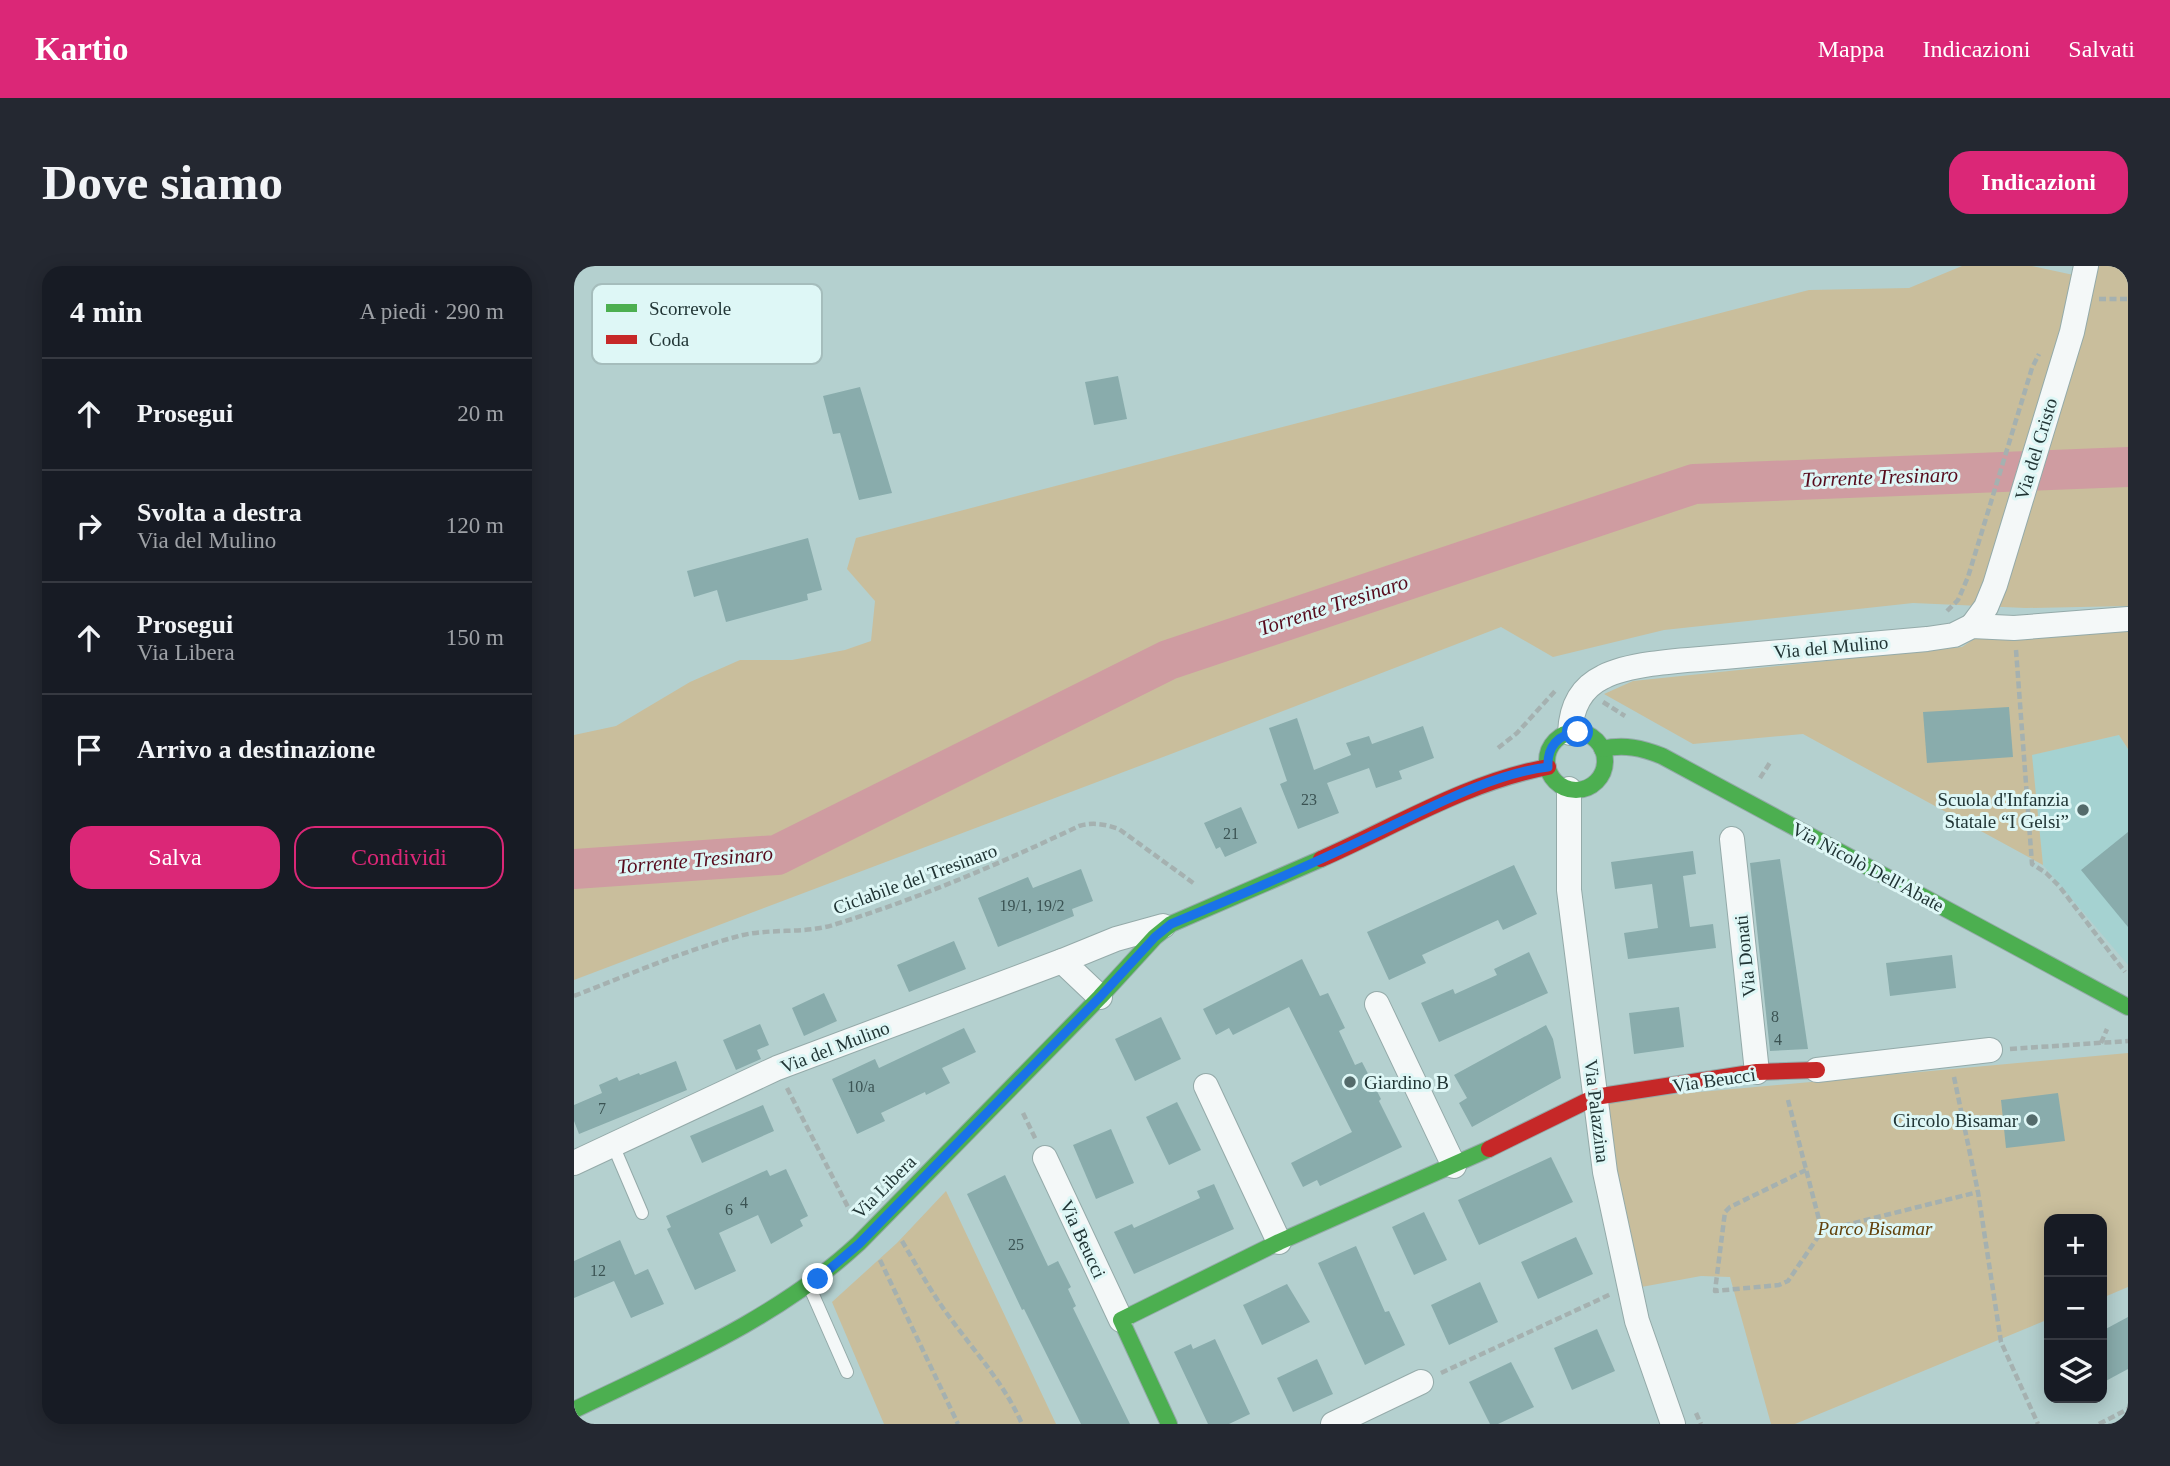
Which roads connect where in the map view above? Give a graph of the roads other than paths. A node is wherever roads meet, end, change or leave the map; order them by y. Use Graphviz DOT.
graph roads {
  1 [pos="2086,266"];
  2 [pos="2128,619"];
  3 [pos="1972,626"];
  4 [pos="1570,733"];
  5 [pos="1602,749"];
  6 [pos="1548,767"];
  7 [pos="1569,789"];
  8 [pos="1732,839"];
  9 [pos="1171,924"];
  10 [pos="1062,961"];
  11 [pos="1100,997"];
  12 [pos="1377,1004"];
  13 [pos="2123,1004"];
  14 [pos="1990,1050"];
  15 [pos="1816,1070"];
  16 [pos="1769,1072"];
  17 [pos="1206,1086"];
  18 [pos="1595,1097"];
  19 [pos="613,1145"];
  20 [pos="1045,1158"];
  21 [pos="574,1163"];
  22 [pos="1454,1166"];
  23 [pos="642,1213"];
  24 [pos="1279,1242"];
  25 [pos="808,1284"];
  26 [pos="1121,1320"];
  27 [pos="847,1372"];
  28 [pos="1421,1382"];
  29 [pos="574,1410"];
  30 [pos="1169,1424"];
  31 [pos="1333,1424"];
  32 [pos="1673,1424"];
  1 -- 3 [label="street, Via del Cristo"];
  2 -- 3 [label="street, Via del Mulino"];
  3 -- 4 [label="street, Via del Mulino"];
  4 -- 5 [label="street"];
  4 -- 6 [label="street"];
  5 -- 7 [label="street"];
  5 -- 13 [label="street, Via Nicolò Dell'Abate"];
  6 -- 7 [label="street"];
  6 -- 9 [label="street, Via del Mulino"];
  7 -- 18 [label="street, Via Palazzina"];
  8 -- 16 [label="street, Via Donati"];
  9 -- 10 [label="street, Via del Mulino"];
  9 -- 11 [label="street, Via Libera"];
  10 -- 11 [label="street"];
  10 -- 19 [label="street, Via del Mulino"];
  11 -- 25 [label="street, Via Libera"];
  12 -- 22 [label="street"];
  14 -- 15 [label="street, Via Beucci"];
  15 -- 16 [label="street, Via Beucci"];
  16 -- 18 [label="street, Via Beucci"];
  17 -- 24 [label="street"];
  18 -- 22 [label="street, Via Beucci"];
  18 -- 32 [label="street, Via Palazzina"];
  19 -- 21 [label="street, Via del Mulino"];
  19 -- 23 [label="lane"];
  20 -- 26 [label="street, Via Beucci"];
  22 -- 24 [label="street, Via Beucci"];
  24 -- 26 [label="street, Via Beucci"];
  25 -- 27 [label="lane"];
  25 -- 29 [label="street, Via Libera"];
  26 -- 30 [label="street, Via Beucci"];
  28 -- 31 [label="street"];
}
